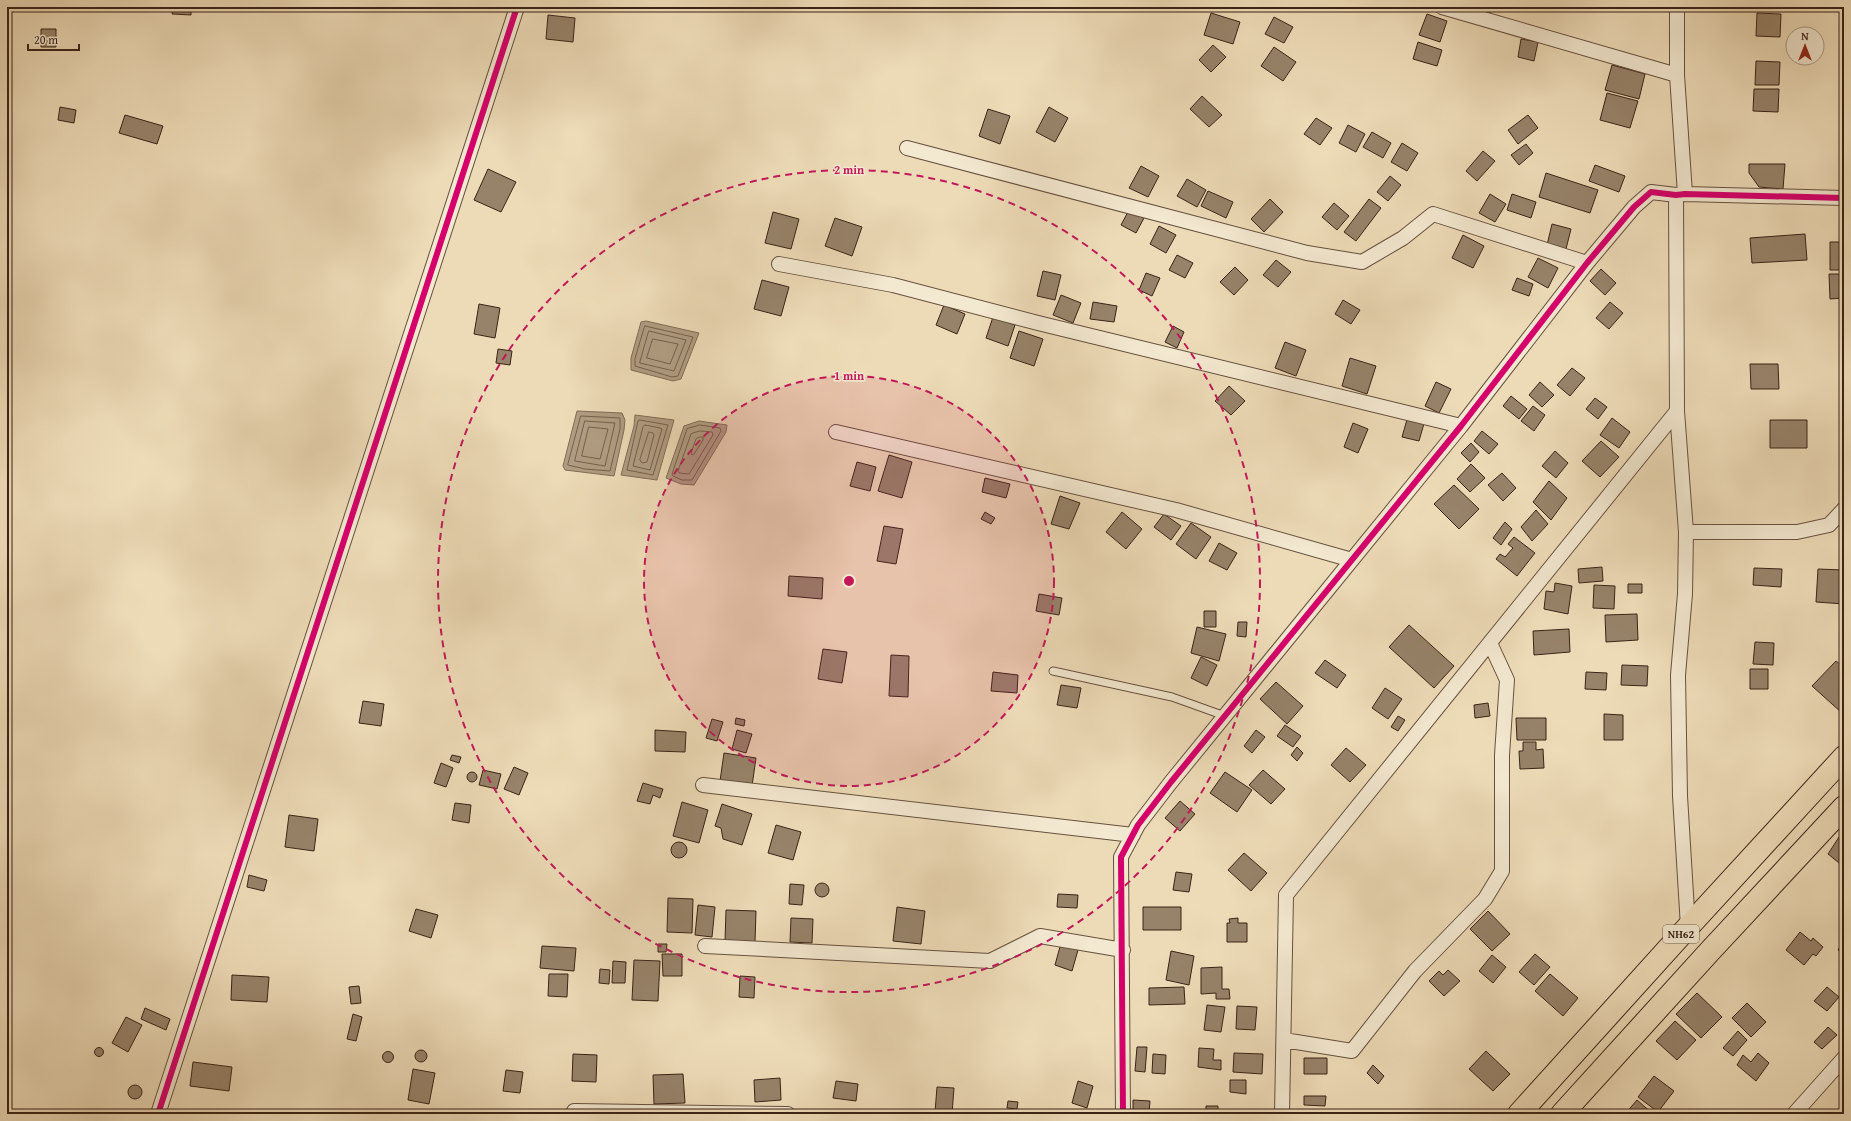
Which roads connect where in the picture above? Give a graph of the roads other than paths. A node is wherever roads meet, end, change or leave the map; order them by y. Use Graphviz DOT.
graph roads {
  1 [pos="517,7"];
  2 [pos="1442,7"];
  3 [pos="1677,7"];
  4 [pos="1677,75"];
  5 [pos="907,148"];
  6 [pos="1681,194"];
  7 [pos="1844,198"];
  8 [pos="1587,263"];
  9 [pos="779,264"];
  10 [pos="1678,411"];
  11 [pos="1460,426"];
  12 [pos="836,432"];
  13 [pos="1844,509"];
  14 [pos="1686,532"];
  15 [pos="1352,560"];
  16 [pos="1490,643"];
  17 [pos="1053,671"];
  18 [pos="1225,716"];
  19 [pos="1844,757"];
  20 [pos="703,785"];
  21 [pos="1844,807"];
  22 [pos="1133,835"];
  23 [pos="1688,927"];
  24 [pos="705,946"];
  25 [pos="1123,950"];
  26 [pos="1284,1040"];
  27 [pos="1844,1058"];
  28 [pos="574,1111"];
  29 [pos="158,1114"];
  30 [pos="788,1114"];
  31 [pos="1123,1114"];
  32 [pos="1282,1114"];
  33 [pos="1519,1114"];
  34 [pos="1562,1114"];
  35 [pos="1794,1114"];
  1 -- 29 [label="street"];
  2 -- 4 [label="street"];
  3 -- 4 [label="street"];
  4 -- 6 [label="street"];
  5 -- 8 [label="street"];
  6 -- 7 [label="street"];
  6 -- 8 [label="street"];
  6 -- 10 [label="street"];
  8 -- 11 [label="street"];
  9 -- 11 [label="street"];
  10 -- 14 [label="street"];
  10 -- 16 [label="street"];
  11 -- 15 [label="street"];
  12 -- 15 [label="street"];
  13 -- 14 [label="street"];
  14 -- 23 [label="street"];
  15 -- 18 [label="street"];
  16 -- 26 [label="street"];
  16 -- 26 [label="street"];
  17 -- 18 [label="lane"];
  18 -- 22 [label="street"];
  19 -- 23 [label="main road, NH62"];
  20 -- 22 [label="street"];
  21 -- 34 [label="main road, NH62"];
  22 -- 25 [label="street"];
  23 -- 33 [label="main road, NH62"];
  24 -- 25 [label="street"];
  25 -- 31 [label="street"];
  26 -- 32 [label="street"];
  27 -- 35 [label="street"];
  28 -- 30 [label="street"];
}
